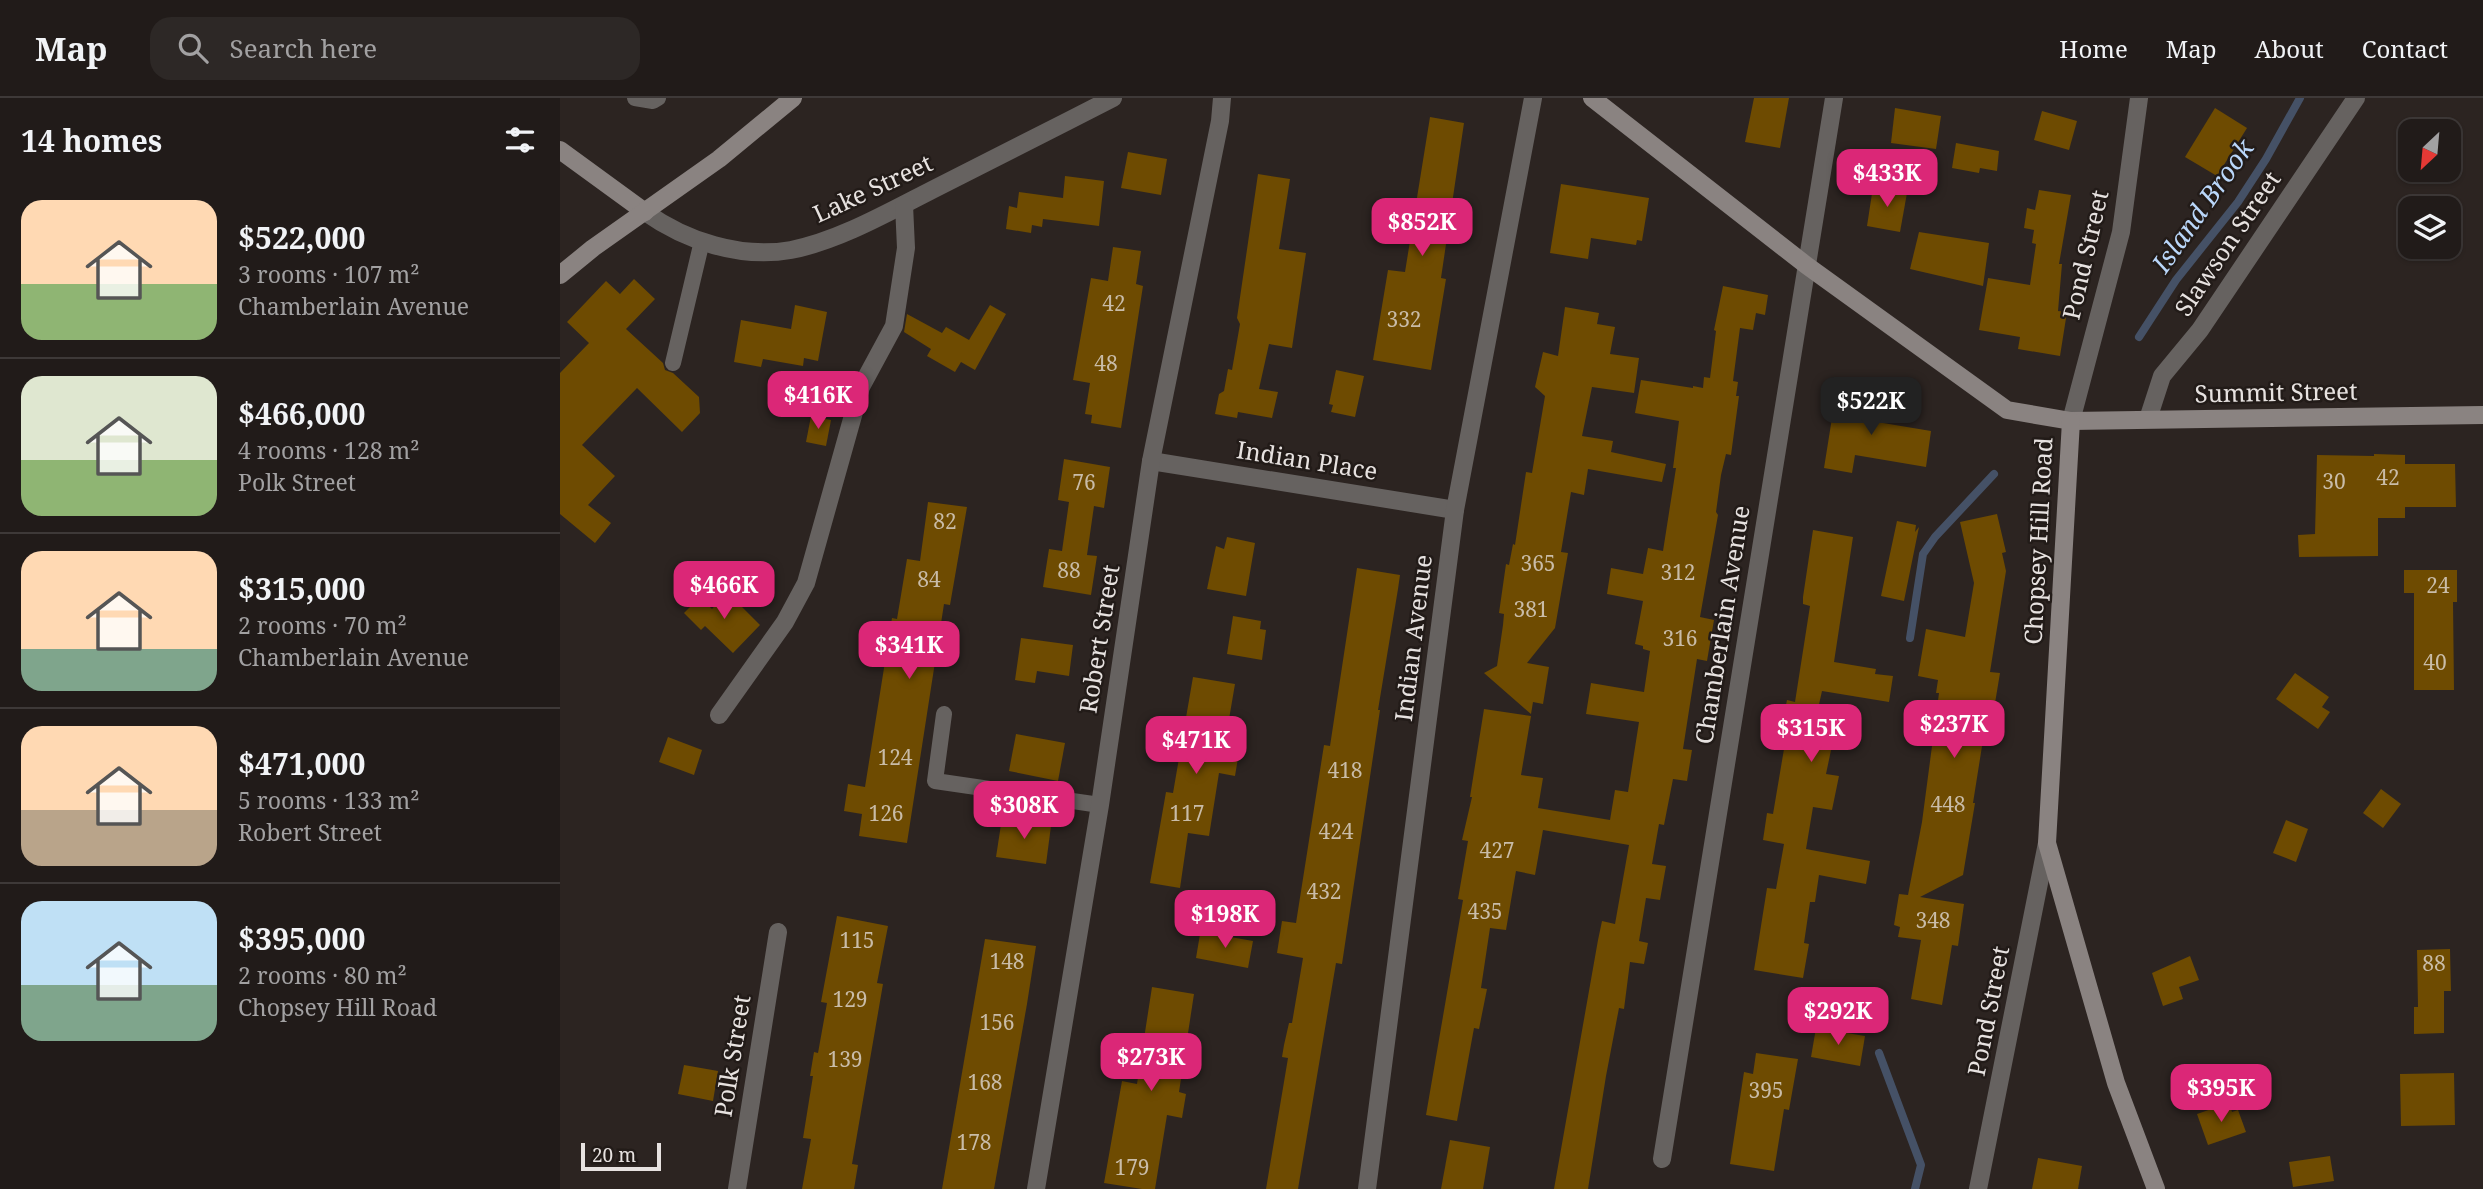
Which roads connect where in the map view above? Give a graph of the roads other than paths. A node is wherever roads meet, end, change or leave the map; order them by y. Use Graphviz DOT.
graph roads {
  1 [pos="635,98"];
  2 [pos="658,98"];
  3 [pos="793,98"];
  4 [pos="1113,98"];
  5 [pos="1222,98"];
  6 [pos="1533,98"];
  7 [pos="1592,98"];
  8 [pos="1834,98"];
  9 [pos="2139,98"];
  10 [pos="2356,98"];
  11 [pos="560,150"];
  12 [pos="904,205"];
  13 [pos="645,212"];
  14 [pos="702,241"];
  15 [pos="1806,265"];
  16 [pos="560,275"];
  17 [pos="673,363"];
  18 [pos="2483,415"];
  19 [pos="2148,419"];
  20 [pos="2071,421"];
  21 [pos="1151,461"];
  22 [pos="1455,510"];
  23 [pos="944,714"];
  24 [pos="719,715"];
  25 [pos="1100,805"];
  26 [pos="2047,843"];
  27 [pos="778,932"];
  28 [pos="1662,1159"];
  29 [pos="737,1189"];
  30 [pos="1036,1189"];
  31 [pos="1367,1189"];
  32 [pos="1978,1189"];
  33 [pos="2156,1189"];
  1 -- 2 [label="lane"];
  3 -- 13 [label="main road"];
  4 -- 12 [label="street, Lake Street"];
  5 -- 21 [label="street, Robert Street"];
  6 -- 22 [label="street, Indian Avenue"];
  7 -- 15 [label="main road, Chopsey Hill Road"];
  8 -- 15 [label="street, Chamberlain Avenue"];
  9 -- 20 [label="street, Pond Street"];
  10 -- 19 [label="street, Slawson Street"];
  11 -- 13 [label="main road"];
  12 -- 14 [label="street, Lake Street"];
  12 -- 24 [label="street"];
  13 -- 14 [label="street, Lake Street"];
  13 -- 16 [label="main road"];
  14 -- 17 [label="lane"];
  15 -- 20 [label="main road, Chopsey Hill Road"];
  15 -- 28 [label="street, Chamberlain Avenue"];
  18 -- 19 [label="main road, Summit Street"];
  19 -- 20 [label="main road, Summit Street"];
  20 -- 26 [label="main road, Chopsey Hill Road"];
  21 -- 22 [label="street, Indian Place"];
  21 -- 25 [label="street, Robert Street"];
  22 -- 31 [label="street, Indian Avenue"];
  23 -- 25 [label="lane"];
  25 -- 30 [label="street, Robert Street"];
  26 -- 32 [label="street, Pond Street"];
  26 -- 33 [label="main road, Chopsey Hill Road"];
  27 -- 29 [label="street, Polk Street"];
}
